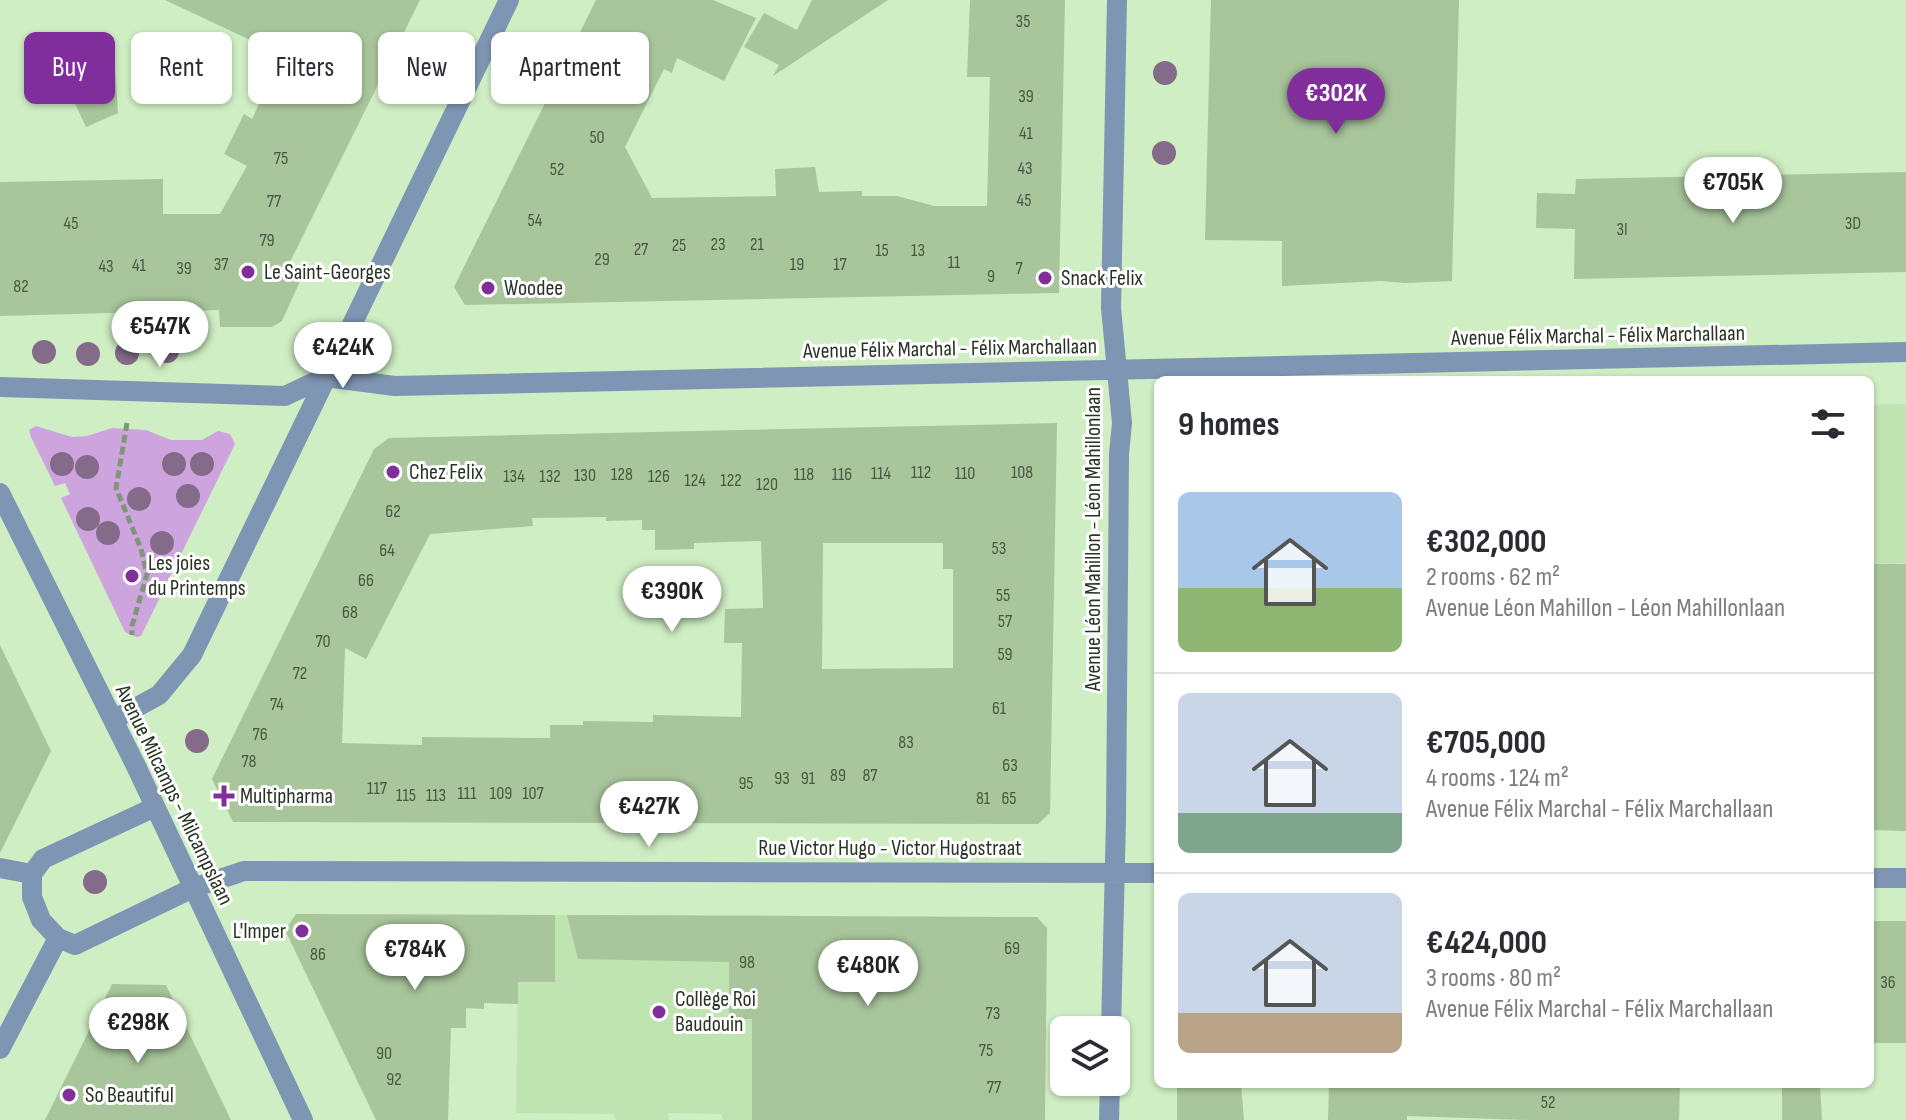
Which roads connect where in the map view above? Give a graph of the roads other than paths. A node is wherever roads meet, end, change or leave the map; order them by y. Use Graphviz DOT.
graph roads {
  1 [pos="509,0"];
  2 [pos="1117,0"];
  3 [pos="1906,352"];
  4 [pos="1117,370"];
  5 [pos="325,377"];
  6 [pos="0,387"];
  7 [pos="0,493"];
  8 [pos="113,720"];
  9 [pos="155,807"];
  10 [pos="0,868"];
  11 [pos="1115,873"];
  12 [pos="1154,873"];
  13 [pos="32,874"];
  14 [pos="1874,878"];
  15 [pos="1906,878"];
  16 [pos="193,888"];
  17 [pos="58,938"];
  18 [pos="1111,1016"];
  19 [pos="0,1049"];
  20 [pos="1110,1096"];
  21 [pos="303,1120"];
  22 [pos="1109,1120"];
  1 -- 5 [label="street"];
  2 -- 4 [label="street, Avenue Léon Mahillon - Léon Mahillonlaan"];
  3 -- 4 [label="street, Avenue Félix Marchal - Félix Marchallaan"];
  4 -- 5 [label="street, Avenue Félix Marchal - Félix Marchallaan"];
  4 -- 11 [label="street, Avenue Léon Mahillon - Léon Mahillonlaan"];
  5 -- 6 [label="street"];
  5 -- 8 [label="street"];
  7 -- 8 [label="street, Avenue Milcamps - Milcampslaan"];
  8 -- 9 [label="street, Avenue Milcamps - Milcampslaan"];
  9 -- 13 [label="street"];
  9 -- 16 [label="street, Avenue Milcamps - Milcampslaan"];
  10 -- 13 [label="street"];
  11 -- 12 [label="street, Rue Victor Hugo - Victor Hugostraat"];
  11 -- 16 [label="street, Rue Victor Hugo - Victor Hugostraat"];
  11 -- 18 [label="street, Avenue Léon Mahillon - Léon Mahillonlaan"];
  13 -- 17 [label="street"];
  14 -- 15 [label="street"];
  16 -- 17 [label="street, Rue Victor Hugo - Victor Hugostraat"];
  16 -- 21 [label="street, Avenue Milcamps - Milcampslaan"];
  17 -- 19 [label="street"];
  20 -- 22 [label="street"];
}
